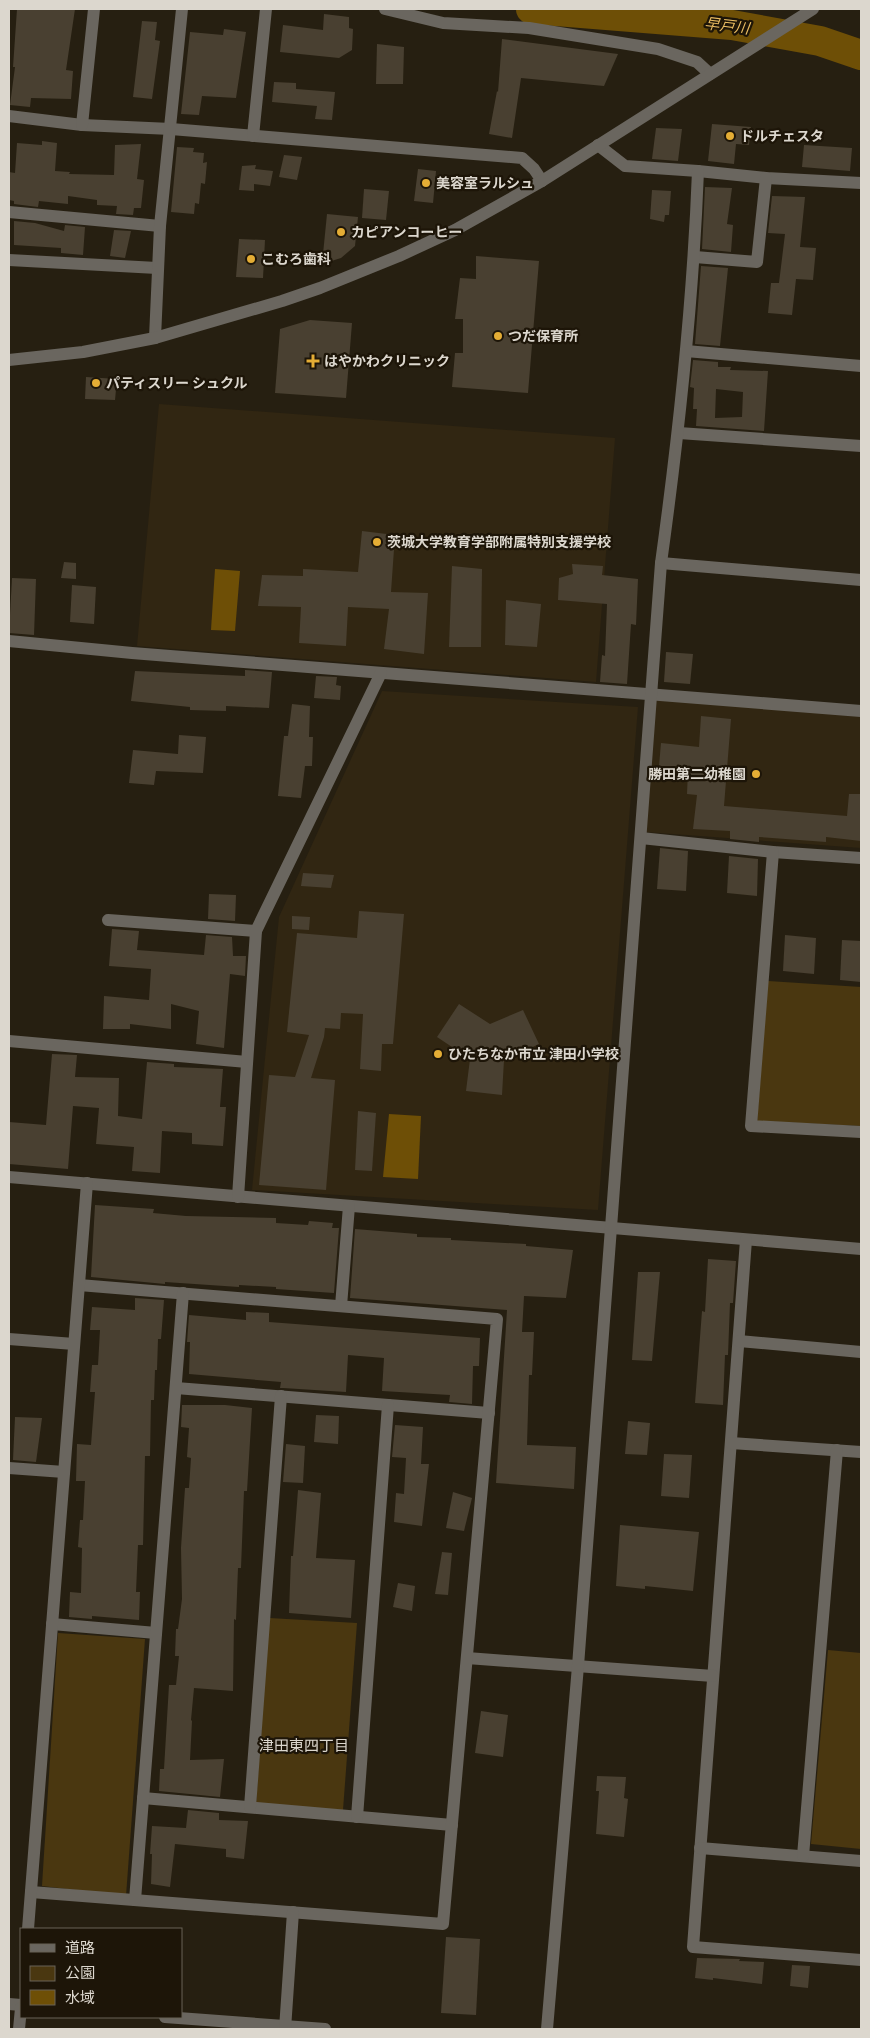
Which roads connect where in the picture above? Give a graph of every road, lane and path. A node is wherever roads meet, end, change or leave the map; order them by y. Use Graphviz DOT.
graph roads {
  1 [pos="94,9"];
  2 [pos="182,9"];
  3 [pos="266,9"];
  4 [pos="385,9"];
  5 [pos="808,12"];
  6 [pos="710,74"];
  7 [pos="9,116"];
  8 [pos="82,126"];
  9 [pos="171,129"];
  10 [pos="253,136"];
  11 [pos="598,146"];
  12 [pos="698,171"];
  13 [pos="766,178"];
  14 [pos="542,181"];
  15 [pos="861,183"];
  16 [pos="9,212"];
  17 [pos="160,226"];
  18 [pos="695,257"];
  19 [pos="9,260"];
  20 [pos="157,268"];
  21 [pos="155,338"];
  22 [pos="686,351"];
  23 [pos="9,360"];
  24 [pos="861,366"];
  25 [pos="679,433"];
  26 [pos="861,446"];
  27 [pos="661,563"];
  28 [pos="861,580"];
  29 [pos="9,641"];
  30 [pos="381,673"];
  31 [pos="652,694"];
  32 [pos="861,711"];
  33 [pos="641,838"];
  34 [pos="773,852"];
  35 [pos="861,858"];
  36 [pos="108,920"];
  37 [pos="256,931"];
  38 [pos="9,1042"];
  39 [pos="247,1062"];
  40 [pos="861,1132"];
  41 [pos="9,1177"];
  42 [pos="87,1183"];
  43 [pos="238,1196"];
  44 [pos="349,1206"];
  45 [pos="612,1229"];
  46 [pos="746,1240"];
  47 [pos="861,1249"];
  48 [pos="79,1285"];
  49 [pos="183,1293"];
  50 [pos="341,1306"];
  51 [pos="9,1339"];
  52 [pos="739,1341"];
  53 [pos="74,1344"];
  54 [pos="861,1352"];
  55 [pos="176,1388"];
  56 [pos="281,1396"];
  57 [pos="388,1405"];
  58 [pos="489,1413"];
  59 [pos="731,1443"];
  60 [pos="837,1450"];
  61 [pos="861,1452"];
  62 [pos="9,1468"];
  63 [pos="64,1472"];
  64 [pos="52,1624"];
  65 [pos="156,1633"];
  66 [pos="467,1658"];
  67 [pos="578,1666"];
  68 [pos="713,1676"];
  69 [pos="143,1798"];
  70 [pos="250,1808"];
  71 [pos="357,1817"];
  72 [pos="452,1826"];
  73 [pos="700,1848"];
  74 [pos="803,1856"];
  75 [pos="861,1861"];
  76 [pos="30,1892"];
  77 [pos="135,1900"];
  78 [pos="293,1912"];
  79 [pos="28,1928"];
  80 [pos="861,1960"];
  81 [pos="176,2018"];
  82 [pos="285,2028"];
  83 [pos="325,2029"];
  84 [pos="547,2029"];
  1 -- 8 [label="street"];
  2 -- 9 [label="street"];
  3 -- 10 [label="street"];
  4 -- 6 [label="street"];
  5 -- 6 [label="street"];
  6 -- 11 [label="street"];
  7 -- 8 [label="street"];
  8 -- 9 [label="street"];
  9 -- 10 [label="street"];
  9 -- 17 [label="street"];
  10 -- 14 [label="street"];
  11 -- 12 [label="street"];
  11 -- 14 [label="street"];
  12 -- 13 [label="street"];
  12 -- 18 [label="street"];
  13 -- 15 [label="street"];
  13 -- 18 [label="street"];
  14 -- 21 [label="street"];
  16 -- 17 [label="street"];
  17 -- 20 [label="street"];
  18 -- 22 [label="street"];
  19 -- 20 [label="street"];
  20 -- 21 [label="street"];
  21 -- 23 [label="street"];
  22 -- 24 [label="street"];
  22 -- 25 [label="street"];
  25 -- 26 [label="street"];
  25 -- 27 [label="street"];
  27 -- 28 [label="street"];
  27 -- 31 [label="street"];
  29 -- 30 [label="street"];
  30 -- 31 [label="street"];
  30 -- 37 [label="street"];
  31 -- 32 [label="street"];
  31 -- 33 [label="street"];
  33 -- 34 [label="street"];
  33 -- 45 [label="street"];
  34 -- 35 [label="street"];
  34 -- 40 [label="street"];
  36 -- 37 [label="street"];
  37 -- 39 [label="street"];
  38 -- 39 [label="street"];
  39 -- 43 [label="street"];
  41 -- 42 [label="street"];
  42 -- 43 [label="street"];
  42 -- 48 [label="street"];
  43 -- 44 [label="street"];
  44 -- 45 [label="street"];
  44 -- 50 [label="street"];
  45 -- 46 [label="street"];
  45 -- 67 [label="street"];
  46 -- 47 [label="street"];
  46 -- 52 [label="street"];
  48 -- 49 [label="street"];
  48 -- 53 [label="street"];
  49 -- 50 [label="street"];
  49 -- 55 [label="street"];
  50 -- 58 [label="street"];
  51 -- 53 [label="street"];
  52 -- 54 [label="street"];
  52 -- 59 [label="street"];
  53 -- 63 [label="street"];
  55 -- 56 [label="street"];
  55 -- 65 [label="street"];
  56 -- 57 [label="street"];
  56 -- 70 [label="street"];
  57 -- 58 [label="street"];
  57 -- 71 [label="street"];
  58 -- 66 [label="street"];
  59 -- 60 [label="street"];
  59 -- 68 [label="street"];
  60 -- 61 [label="street"];
  60 -- 74 [label="street"];
  62 -- 63 [label="street"];
  63 -- 64 [label="street"];
  64 -- 65 [label="street"];
  64 -- 76 [label="street"];
  65 -- 69 [label="street"];
  66 -- 67 [label="street"];
  66 -- 72 [label="street"];
  67 -- 68 [label="street"];
  67 -- 84 [label="street"];
  68 -- 73 [label="street"];
  69 -- 70 [label="street"];
  69 -- 77 [label="street"];
  70 -- 71 [label="street"];
  71 -- 72 [label="street"];
  72 -- 78 [label="street"];
  73 -- 74 [label="street"];
  73 -- 80 [label="street"];
  74 -- 75 [label="street"];
  76 -- 77 [label="street"];
  76 -- 79 [label="street"];
  77 -- 78 [label="street"];
  78 -- 82 [label="street"];
  81 -- 82 [label="street"];
  82 -- 83 [label="street"];
}
